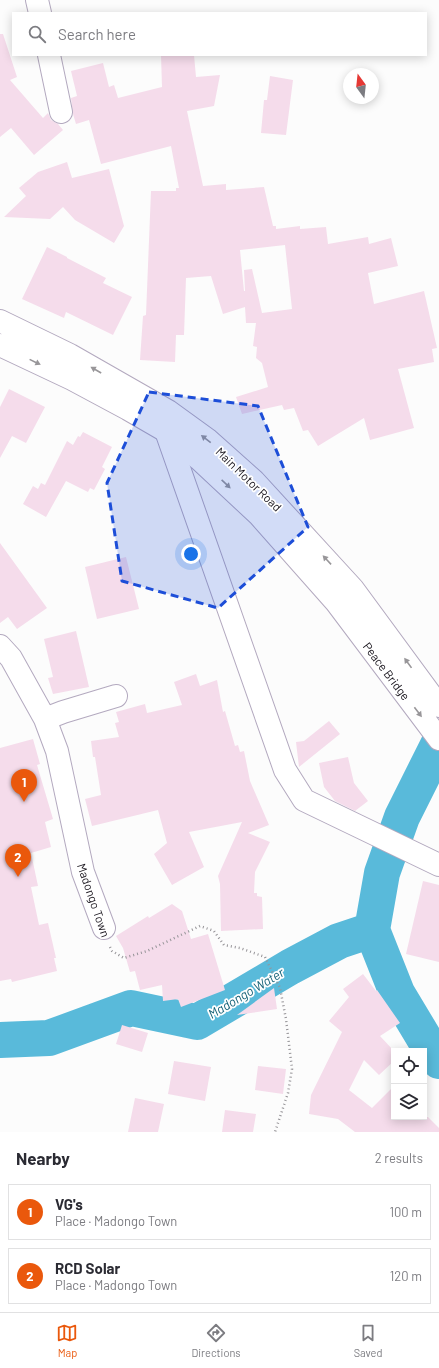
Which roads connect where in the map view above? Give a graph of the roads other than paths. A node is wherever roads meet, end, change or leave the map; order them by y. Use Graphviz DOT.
graph roads {
  1 [pos="37,0"];
  2 [pos="40,12"];
  3 [pos="49,56"];
  4 [pos="61,112"];
  5 [pos="0,321"];
  6 [pos="0,345"];
  7 [pos="166,431"];
  8 [pos="336,602"];
  9 [pos="0,646"];
  10 [pos="116,696"];
  11 [pos="439,706"];
  12 [pos="45,719"];
  13 [pos="439,739"];
  14 [pos="439,865"];
  15 [pos="104,928"];
  1 -- 2 [label="main road"];
  3 -- 4 [label="main road"];
  11 -- 5 [label="main road, Main Motor Road, one-way"];
  6 -- 7 [label="main road, Main Motor Road, one-way"];
  7 -- 8 [label="main road, Main Motor Road, one-way"];
  7 -- 14 [label="main road"];
  8 -- 13 [label="main road, Peace Bridge, one-way"];
  9 -- 12 [label="main road, Madongo Town"];
  10 -- 12 [label="main road"];
  12 -- 15 [label="main road, Madongo Town"];
}
